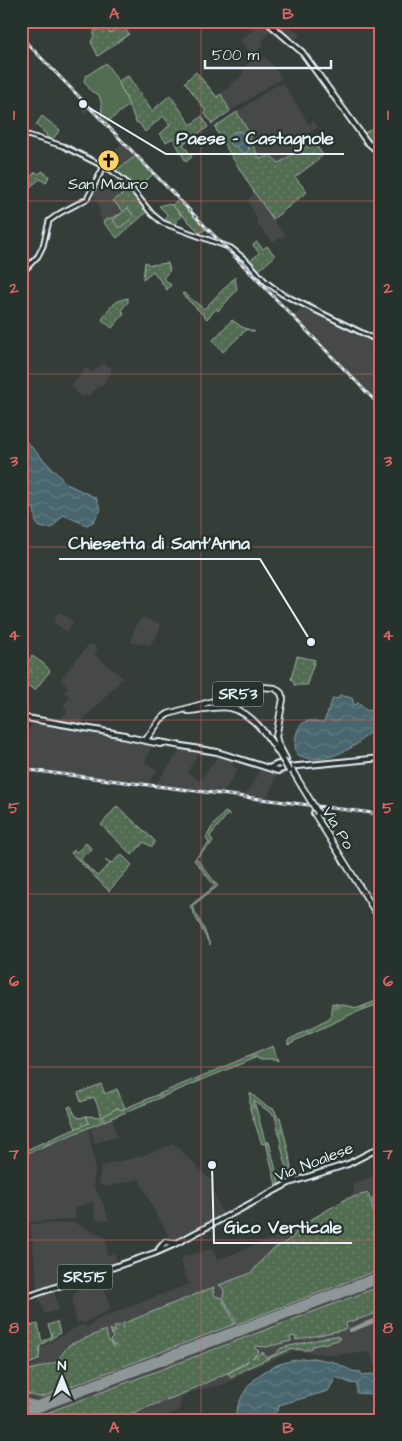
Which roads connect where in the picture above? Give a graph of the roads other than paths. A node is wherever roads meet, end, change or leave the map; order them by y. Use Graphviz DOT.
graph roads {
  1 [pos="266,21"];
  2 [pos="21,133"];
  3 [pos="381,154"];
  4 [pos="104,166"];
  5 [pos="21,274"];
  6 [pos="381,342"];
  7 [pos="21,718"];
  8 [pos="151,733"];
  9 [pos="113,734"];
  10 [pos="122,736"];
  11 [pos="135,738"];
  12 [pos="147,740"];
  13 [pos="160,743"];
  14 [pos="276,746"];
  15 [pos="381,758"];
  16 [pos="280,765"];
  17 [pos="290,769"];
  18 [pos="316,813"];
  19 [pos="381,917"];
  20 [pos="381,921"];
  21 [pos="381,1147"];
  22 [pos="21,1299"];
  1 -- 3 [label="main road"];
  2 -- 4 [label="main road"];
  4 -- 5 [label="main road"];
  4 -- 6 [label="main road"];
  7 -- 9 [label="main road"];
  8 -- 11 [label="highway, SR53"];
  8 -- 12 [label="highway, SR53"];
  8 -- 13 [label="highway"];
  8 -- 14 [label="highway, SR53"];
  8 -- 14 [label="highway, SR53"];
  9 -- 10 [label="main road"];
  9 -- 11 [label="main road"];
  10 -- 12 [label="highway"];
  10 -- 13 [label="main road"];
  11 -- 12 [label="main road"];
  12 -- 13 [label="highway"];
  13 -- 16 [label="main road"];
  14 -- 16 [label="highway, Via Po / SR53"];
  15 -- 17 [label="main road"];
  16 -- 17 [label="highway, Via Po / SR53, bridge"];
  16 -- 17 [label="main road"];
  17 -- 18 [label="highway, Via Po / SR53, bridge"];
  18 -- 19 [label="highway, Via Po / SR53"];
  18 -- 20 [label="highway, Via Po / SR53"];
  21 -- 22 [label="main road, Via Noalese / SR515"];
}
